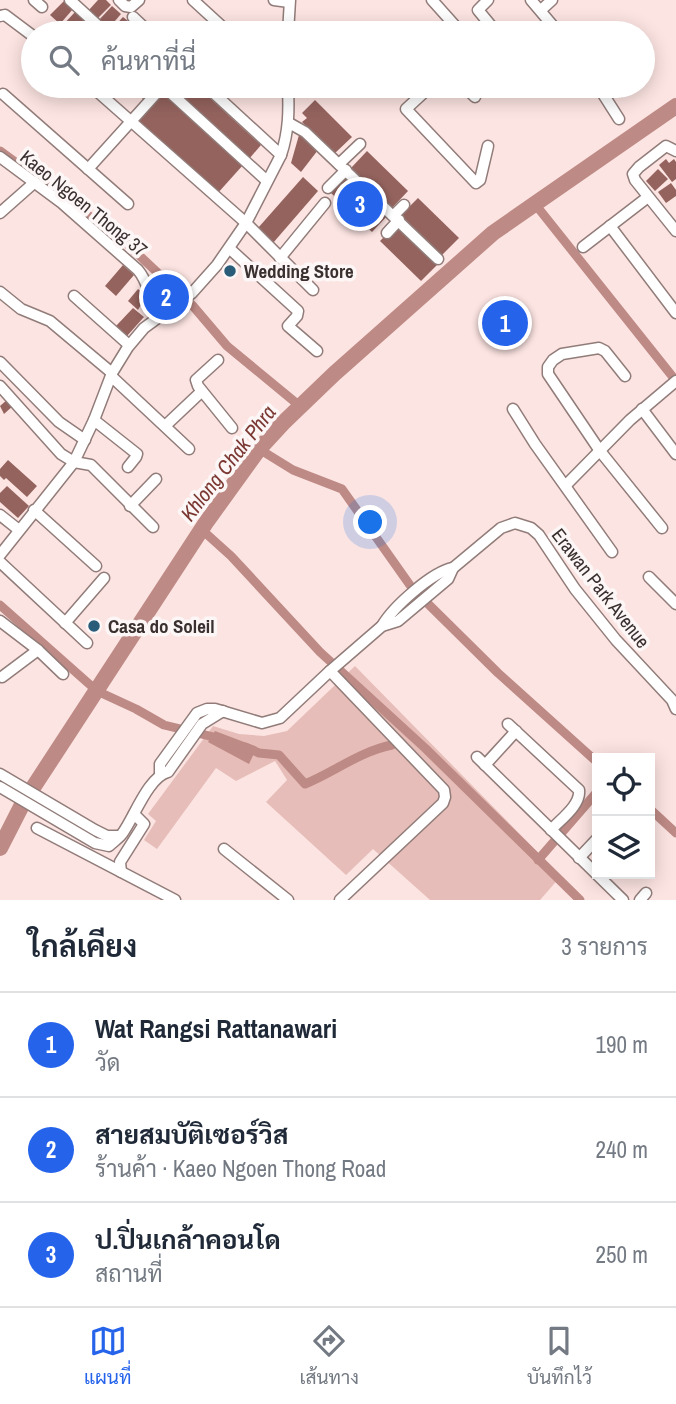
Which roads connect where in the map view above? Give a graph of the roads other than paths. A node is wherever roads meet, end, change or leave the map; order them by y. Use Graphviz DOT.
graph roads {
  1 [pos="70,0"];
  2 [pos="119,0"];
  3 [pos="139,0"];
  4 [pos="194,0"];
  5 [pos="274,0"];
  6 [pos="432,0"];
  7 [pos="488,0"];
  8 [pos="531,0"];
  9 [pos="552,0"];
  10 [pos="289,1"];
  11 [pos="541,10"];
  12 [pos="0,16"];
  13 [pos="132,17"];
  14 [pos="93,21"];
  15 [pos="136,21"];
  16 [pos="216,21"];
  17 [pos="288,21"];
  18 [pos="451,21"];
  19 [pos="487,21"];
  20 [pos="550,21"];
  21 [pos="21,27"];
  22 [pos="3,94"];
  23 [pos="105,98"];
  24 [pos="152,98"];
  25 [pos="176,98"];
  26 [pos="219,98"];
  27 [pos="288,98"];
  28 [pos="418,98"];
  29 [pos="606,98"];
  30 [pos="619,119"];
  31 [pos="131,121"];
  32 [pos="289,123"];
  33 [pos="360,144"];
  34 [pos="488,146"];
  35 [pos="676,151"];
  36 [pos="281,155"];
  37 [pos="0,157"];
  38 [pos="342,167"];
  39 [pos="88,169"];
  40 [pos="267,181"];
  41 [pos="35,182"];
  42 [pos="328,188"];
  43 [pos="648,197"];
  44 [pos="325,203"];
  45 [pos="128,204"];
  46 [pos="404,205"];
  47 [pos="0,213"];
  48 [pos="396,218"];
  49 [pos="246,223"];
  50 [pos="610,226"];
  51 [pos="676,231"];
  52 [pos="387,233"];
  53 [pos="583,247"];
  54 [pos="230,249"];
  55 [pos="280,258"];
  56 [pos="438,259"];
  57 [pos="313,290"];
  58 [pos="0,292"];
  59 [pos="74,296"];
  60 [pos="676,313"];
  61 [pos="161,315"];
  62 [pos="129,345"];
  63 [pos="317,351"];
  64 [pos="218,360"];
  65 [pos="0,362"];
  66 [pos="111,375"];
  67 [pos="625,376"];
  68 [pos="676,381"];
  69 [pos="0,386"];
  70 [pos="201,392"];
  71 [pos="513,409"];
  72 [pos="642,409"];
  73 [pos="94,420"];
  74 [pos="165,426"];
  75 [pos="232,428"];
  76 [pos="85,440"];
  77 [pos="189,449"];
  78 [pos="600,451"];
  79 [pos="676,454"];
  80 [pos="74,463"];
  81 [pos="128,467"];
  82 [pos="156,479"];
  83 [pos="566,485"];
  84 [pos="130,506"];
  85 [pos="34,510"];
  86 [pos="0,515"];
  87 [pos="153,527"];
  88 [pos="662,528"];
  89 [pos="19,530"];
  90 [pos="612,552"];
  91 [pos="0,555"];
  92 [pos="0,562"];
  93 [pos="96,566"];
  94 [pos="448,572"];
  95 [pos="649,576"];
  96 [pos="104,578"];
  97 [pos="675,602"];
  98 [pos="0,621"];
  99 [pos="65,623"];
  100 [pos="382,626"];
  101 [pos="87,643"];
  102 [pos="38,650"];
  103 [pos="330,670"];
  104 [pos="63,674"];
  105 [pos="2,677"];
  106 [pos="676,709"];
  107 [pos="0,774"];
  108 [pos="0,787"];
  109 [pos="134,814"];
  110 [pos="37,828"];
  111 [pos="556,835"];
  112 [pos="104,840"];
  113 [pos="592,844"];
  114 [pos="224,849"];
  115 [pos="579,858"];
  116 [pos="121,872"];
  117 [pos="175,900"];
  118 [pos="288,900"];
  119 [pos="340,900"];
  120 [pos="623,900"];
  1 -- 14 [label="street"];
  2 -- 3 [label="street"];
  4 -- 16 [label="street"];
  5 -- 10 [label="street"];
  6 -- 18 [label="street"];
  7 -- 19 [label="street"];
  8 -- 11 [label="street"];
  9 -- 11 [label="street"];
  10 -- 17 [label="street"];
  11 -- 20 [label="street"];
  12 -- 21 [label="street"];
  13 -- 15 [label="street"];
  22 -- 39 [label="street"];
  23 -- 31 [label="street"];
  24 -- 31 [label="street"];
  25 -- 40 [label="street"];
  26 -- 36 [label="street"];
  27 -- 32 [label="street"];
  28 -- 34 [label="street"];
  29 -- 30 [label="street"];
  31 -- 39 [label="street"];
  31 -- 49 [label="street"];
  32 -- 36 [label="street"];
  32 -- 38 [label="street"];
  33 -- 38 [label="street"];
  35 -- 43 [label="street"];
  36 -- 40 [label="street"];
  37 -- 41 [label="street, Kaeo Ngoen Thong 37"];
  38 -- 42 [label="street"];
  38 -- 48 [label="street"];
  39 -- 45 [label="street"];
  40 -- 49 [label="street"];
  41 -- 47 [label="street"];
  41 -- 61 [label="street, Kaeo Ngoen Thong 37"];
  43 -- 50 [label="street"];
  43 -- 51 [label="street"];
  44 -- 55 [label="street"];
  46 -- 48 [label="street"];
  48 -- 52 [label="street"];
  48 -- 56 [label="street"];
  49 -- 54 [label="street"];
  49 -- 55 [label="street"];
  50 -- 53 [label="street"];
  50 -- 60 [label="street"];
  54 -- 61 [label="street"];
  54 -- 63 [label="street"];
  55 -- 57 [label="street"];
  58 -- 66 [label="street"];
  59 -- 62 [label="street"];
  61 -- 62 [label="street"];
  62 -- 66 [label="street"];
  64 -- 70 [label="street"];
  65 -- 76 [label="street"];
  66 -- 73 [label="street"];
  66 -- 74 [label="street"];
  67 -- 78 [label="street"];
  68 -- 72 [label="street"];
  69 -- 80 [label="street"];
  70 -- 74 [label="street"];
  70 -- 75 [label="street"];
  71 -- 83 [label="street"];
  72 -- 78 [label="street"];
  72 -- 79 [label="street"];
  73 -- 76 [label="street"];
  73 -- 81 [label="street"];
  74 -- 77 [label="street"];
  76 -- 80 [label="street"];
  78 -- 83 [label="street"];
  78 -- 88 [label="street"];
  80 -- 84 [label="street"];
  80 -- 85 [label="street"];
  82 -- 84 [label="street"];
  83 -- 90 [label="street"];
  84 -- 87 [label="street"];
  85 -- 89 [label="street"];
  85 -- 93 [label="street"];
  86 -- 89 [label="street"];
  89 -- 91 [label="street"];
  92 -- 99 [label="street"];
  94 -- 100 [label="street, Erawan Park Avenue"];
  94 -- 100 [label="street, Erawan Park Avenue"];
  94 -- 106 [label="street, Erawan Park Avenue"];
  95 -- 97 [label="street"];
  96 -- 99 [label="street"];
  98 -- 102 [label="street"];
  99 -- 101 [label="street"];
  100 -- 103 [label="street, Erawan Park Avenue"];
  102 -- 104 [label="street"];
  102 -- 105 [label="street"];
  103 -- 109 [label="street, Erawan Park Avenue"];
  103 -- 119 [label="street"];
  107 -- 112 [label="street"];
  108 -- 112 [label="street"];
  109 -- 112 [label="street"];
  109 -- 116 [label="street"];
  110 -- 116 [label="street"];
  111 -- 111 [label="street"];
  111 -- 115 [label="street"];
  113 -- 115 [label="street"];
  114 -- 118 [label="street"];
  115 -- 120 [label="street"];
  116 -- 117 [label="street"];
}
